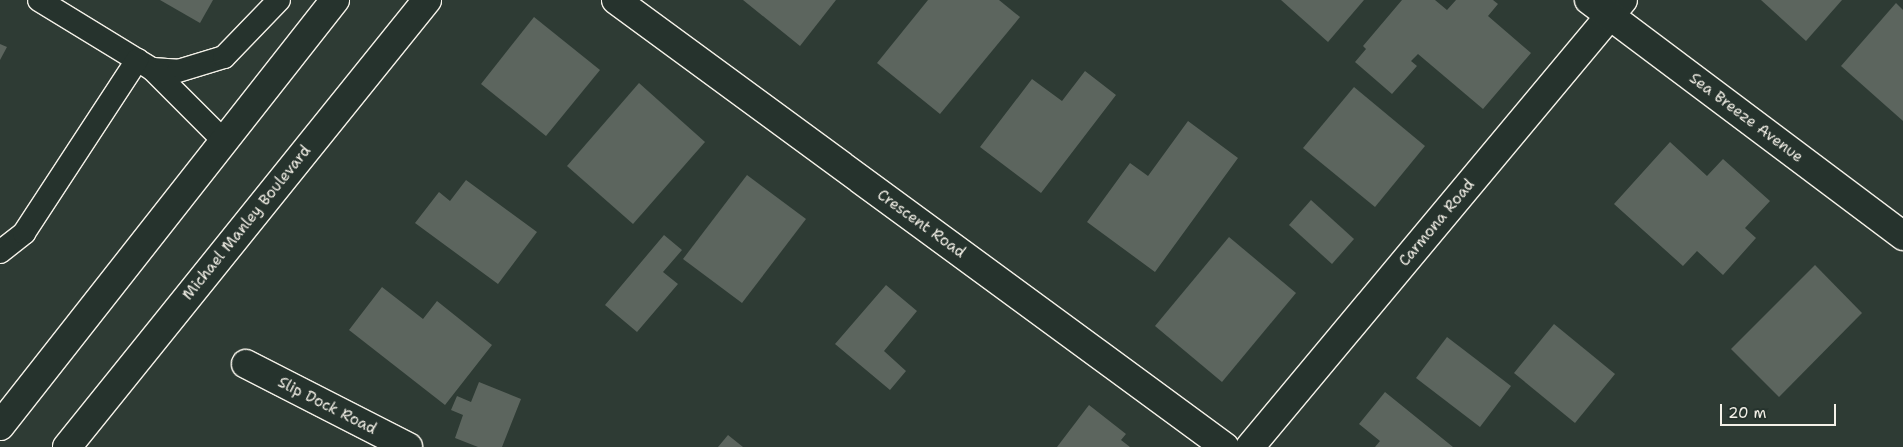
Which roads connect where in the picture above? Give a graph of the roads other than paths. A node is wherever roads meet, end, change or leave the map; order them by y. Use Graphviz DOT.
graph roads {
  1 [pos="39,0"];
  2 [pos="279,0"];
  3 [pos="335,0"];
  4 [pos="427,0"];
  5 [pos="616,0"];
  6 [pos="1607,5"];
  7 [pos="145,64"];
  8 [pos="224,141"];
  9 [pos="1903,236"];
  10 [pos="0,252"];
  11 [pos="246,364"];
  12 [pos="0,426"];
  13 [pos="67,447"];
  14 [pos="408,447"];
  15 [pos="1225,447"];
  16 [pos="1250,447"];
  1 -- 7 [label="lane"];
  2 -- 7 [label="lane"];
  3 -- 8 [label="main road"];
  4 -- 13 [label="main road, Michael Manley Boulevard"];
  5 -- 15 [label="main road, Crescent Road"];
  6 -- 9 [label="main road, Sea Breeze Avenue"];
  6 -- 16 [label="main road, Carmona Road"];
  7 -- 8 [label="lane"];
  7 -- 10 [label="lane"];
  8 -- 12 [label="main road"];
  11 -- 14 [label="main road, Slip Dock Road"];
}
